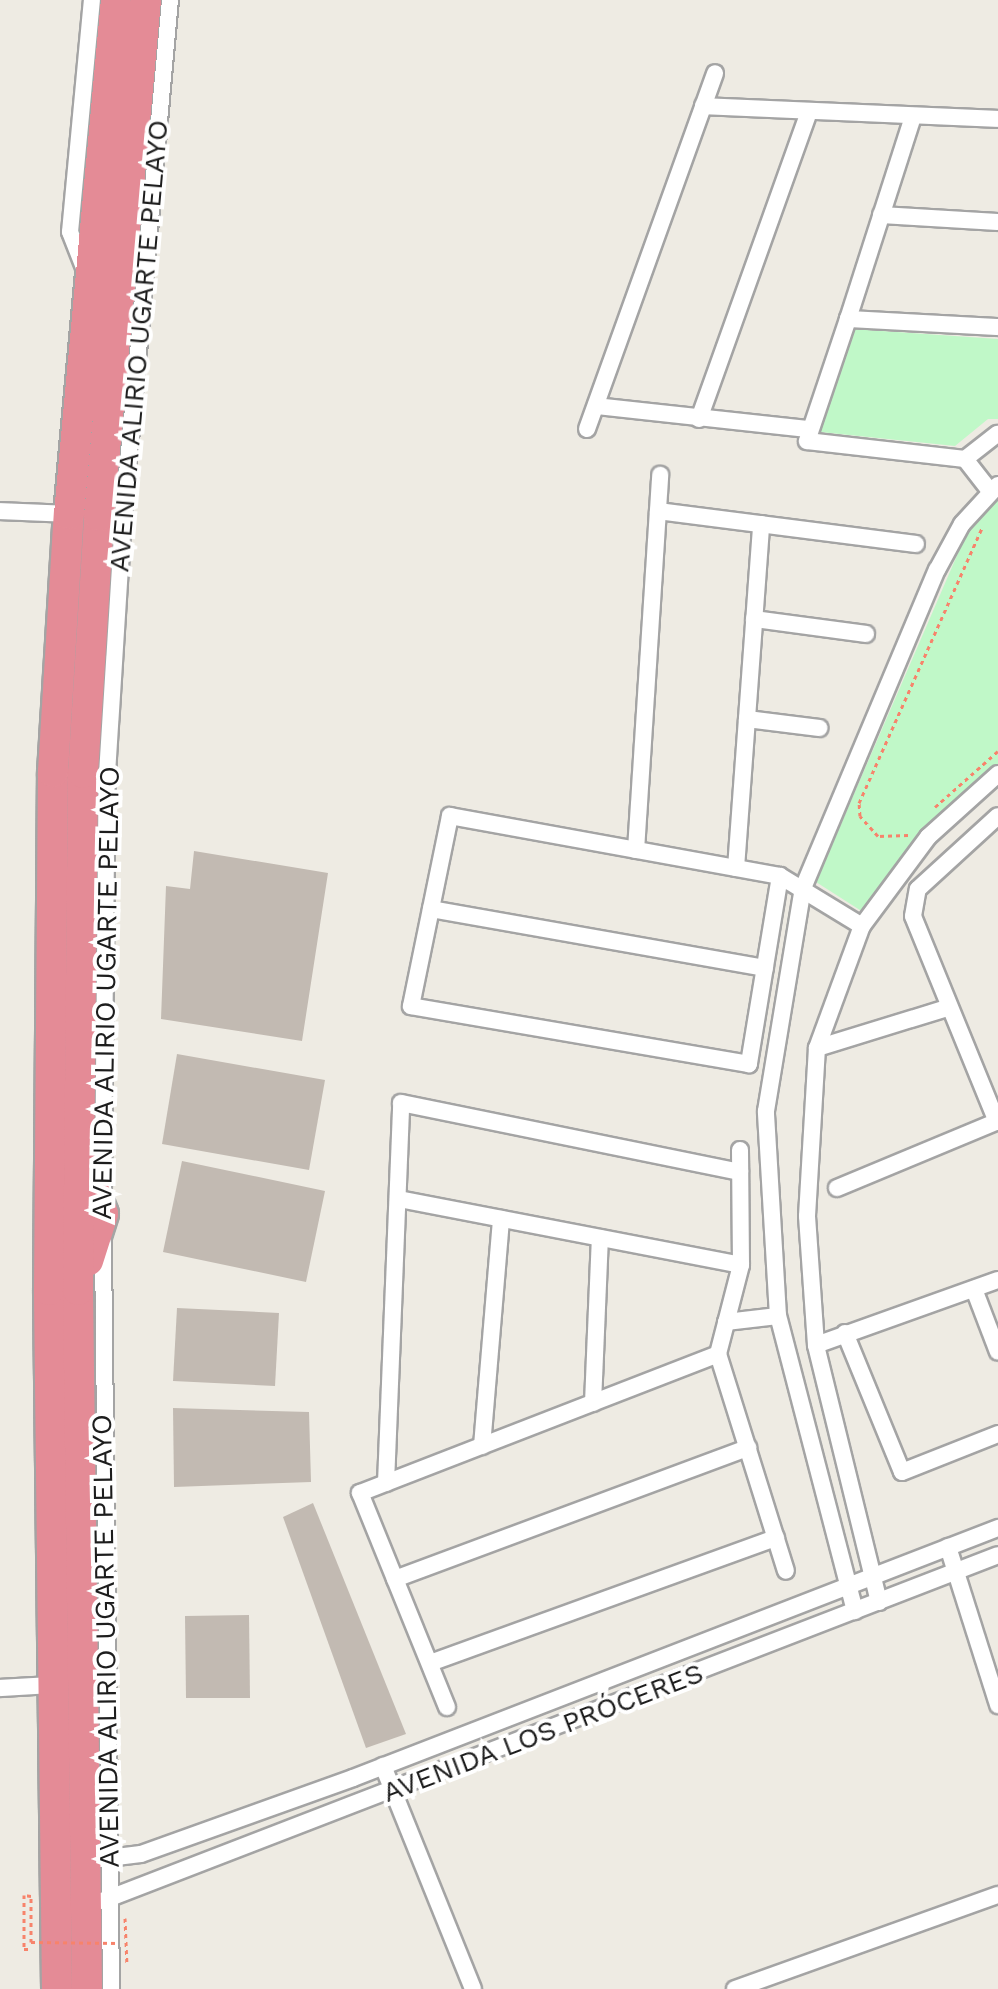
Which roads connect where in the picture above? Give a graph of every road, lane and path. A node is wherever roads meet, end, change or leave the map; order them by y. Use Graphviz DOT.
graph roads {
  1 [pos="92,0"];
  2 [pos="116,0"];
  3 [pos="146,0"];
  4 [pos="170,0"];
  5 [pos="715,73"];
  6 [pos="703,106"];
  7 [pos="809,111"];
  8 [pos="913,116"];
  9 [pos="998,119"];
  10 [pos="881,215"];
  11 [pos="998,222"];
  12 [pos="90,281"];
  13 [pos="848,319"];
  14 [pos="998,327"];
  15 [pos="596,406"];
  16 [pos="699,419"];
  17 [pos="587,429"];
  18 [pos="809,429"];
  19 [pos="998,434"];
  20 [pos="965,459"];
  21 [pos="660,475"];
  22 [pos="994,488"];
  23 [pos="0,511"];
  24 [pos="658,511"];
  25 [pos="69,514"];
  26 [pos="985,523"];
  27 [pos="761,524"];
  28 [pos="916,544"];
  29 [pos="754,619"];
  30 [pos="866,634"];
  31 [pos="747,719"];
  32 [pos="819,728"];
  33 [pos="998,751"];
  34 [pos="998,774"];
  35 [pos="998,816"];
  36 [pos="925,819"];
  37 [pos="915,831"];
  38 [pos="636,850"];
  39 [pos="736,868"];
  40 [pos="780,876"];
  41 [pos="803,888"];
  42 [pos="431,909"];
  43 [pos="862,926"];
  44 [pos="765,968"];
  45 [pos="947,1008"];
  46 [pos="817,1048"];
  47 [pos="998,1122"];
  48 [pos="79,1150"];
  49 [pos="740,1150"];
  50 [pos="740,1172"];
  51 [pos="837,1188"];
  52 [pos="399,1199"];
  53 [pos="103,1214"];
  54 [pos="501,1219"];
  55 [pos="600,1238"];
  56 [pos="741,1265"];
  57 [pos="998,1280"];
  58 [pos="974,1289"];
  59 [pos="78,1290"];
  60 [pos="778,1316"];
  61 [pos="726,1322"];
  62 [pos="845,1333"];
  63 [pos="816,1345"];
  64 [pos="998,1352"];
  65 [pos="718,1354"];
  66 [pos="593,1403"];
  67 [pos="998,1434"];
  68 [pos="482,1446"];
  69 [pos="748,1448"];
  70 [pos="386,1483"];
  71 [pos="998,1528"];
  72 [pos="776,1538"];
  73 [pos="948,1547"];
  74 [pos="998,1555"];
  75 [pos="786,1571"];
  76 [pos="955,1572"];
  77 [pos="870,1576"];
  78 [pos="395,1579"];
  79 [pos="847,1585"];
  80 [pos="879,1602"];
  81 [pos="855,1611"];
  82 [pos="430,1663"];
  83 [pos="52,1685"];
  84 [pos="0,1688"];
  85 [pos="998,1705"];
  86 [pos="447,1707"];
  87 [pos="383,1766"];
  88 [pos="394,1792"];
  89 [pos="251,1814"];
  90 [pos="260,1842"];
  91 [pos="96,1860"];
  92 [pos="998,1895"];
  93 [pos="97,1902"];
  94 [pos="129,1918"];
  95 [pos="24,1942"];
  96 [pos="119,1943"];
  97 [pos="129,1965"];
  98 [pos="57,1989"];
  99 [pos="87,1989"];
  100 [pos="111,1989"];
  101 [pos="473,1989"];
  102 [pos="735,1989"];
  1 -- 12 [label="street, AVENIDA ALIRIO UGARTE PELAYO"];
  2 -- 12 [label="highway, AVENIDA ALIRIO UGARTE PELAYO"];
  3 -- 48 [label="highway, AVENIDA ALIRIO UGARTE PELAYO"];
  4 -- 53 [label="street, AVENIDA ALIRIO UGARTE PELAYO"];
  5 -- 6 [label="street"];
  6 -- 7 [label="street"];
  6 -- 15 [label="street"];
  7 -- 8 [label="street"];
  7 -- 16 [label="street"];
  8 -- 9 [label="street"];
  8 -- 10 [label="street"];
  10 -- 11 [label="street"];
  10 -- 13 [label="street"];
  12 -- 25 [label="highway, AVENIDA ALIRIO UGARTE PELAYO"];
  13 -- 14 [label="street"];
  13 -- 18 [label="street"];
  15 -- 16 [label="street"];
  15 -- 17 [label="street"];
  16 -- 18 [label="street"];
  18 -- 20 [label="street"];
  19 -- 20 [label="street"];
  20 -- 22 [label="street"];
  21 -- 24 [label="street"];
  22 -- 41 [label="street"];
  23 -- 25 [label="street"];
  24 -- 27 [label="street"];
  24 -- 38 [label="street"];
  25 -- 83 [label="highway, AVENIDA ALIRIO UGARTE PELAYO"];
  26 -- 37 [label="path"];
  27 -- 28 [label="street"];
  27 -- 29 [label="street"];
  29 -- 30 [label="street"];
  29 -- 31 [label="street"];
  31 -- 32 [label="street"];
  31 -- 39 [label="street"];
  33 -- 36 [label="path"];
  34 -- 43 [label="street"];
  35 -- 45 [label="street"];
  38 -- 39 [label="street"];
  38 -- 42 [label="street"];
  39 -- 40 [label="street"];
  40 -- 41 [label="street"];
  40 -- 44 [label="street"];
  41 -- 43 [label="street"];
  41 -- 60 [label="street"];
  42 -- 44 [label="street"];
  42 -- 44 [label="street"];
  43 -- 46 [label="street"];
  45 -- 46 [label="street"];
  45 -- 47 [label="street"];
  46 -- 63 [label="street"];
  47 -- 51 [label="street"];
  48 -- 53 [label="highway"];
  48 -- 59 [label="highway, AVENIDA ALIRIO UGARTE PELAYO"];
  49 -- 50 [label="street"];
  50 -- 52 [label="street"];
  50 -- 56 [label="street"];
  52 -- 54 [label="street"];
  52 -- 70 [label="street"];
  53 -- 59 [label="highway"];
  53 -- 91 [label="street, AVENIDA ALIRIO UGARTE PELAYO"];
  54 -- 55 [label="street"];
  54 -- 68 [label="street"];
  55 -- 56 [label="street"];
  55 -- 66 [label="street"];
  56 -- 61 [label="street"];
  57 -- 58 [label="street"];
  58 -- 62 [label="street"];
  58 -- 64 [label="street"];
  59 -- 91 [label="highway, AVENIDA ALIRIO UGARTE PELAYO"];
  60 -- 61 [label="street"];
  60 -- 79 [label="street"];
  61 -- 65 [label="street"];
  62 -- 63 [label="street"];
  62 -- 67 [label="street"];
  63 -- 77 [label="street"];
  65 -- 66 [label="street"];
  65 -- 69 [label="street"];
  66 -- 68 [label="street"];
  68 -- 70 [label="street"];
  69 -- 72 [label="street"];
  69 -- 78 [label="street"];
  70 -- 78 [label="street"];
  71 -- 73 [label="street, AVENIDA LOS PRÓCERES"];
  72 -- 75 [label="street"];
  72 -- 82 [label="street"];
  73 -- 76 [label="street"];
  73 -- 77 [label="street, AVENIDA LOS PRÓCERES"];
  74 -- 76 [label="street, AVENIDA LOS PRÓCERES"];
  76 -- 80 [label="street, AVENIDA LOS PRÓCERES"];
  76 -- 85 [label="street"];
  77 -- 79 [label="street, AVENIDA LOS PRÓCERES"];
  77 -- 80 [label="street"];
  78 -- 82 [label="street"];
  79 -- 81 [label="street"];
  79 -- 87 [label="street, AVENIDA LOS PRÓCERES"];
  80 -- 81 [label="street, AVENIDA LOS PRÓCERES"];
  81 -- 88 [label="street, AVENIDA LOS PRÓCERES"];
  82 -- 86 [label="street"];
  83 -- 84 [label="street"];
  83 -- 98 [label="highway, AVENIDA ALIRIO UGARTE PELAYO"];
  87 -- 88 [label="street"];
  87 -- 89 [label="street, AVENIDA LOS PRÓCERES"];
  88 -- 90 [label="street, AVENIDA LOS PRÓCERES"];
  88 -- 101 [label="street"];
  89 -- 90 [label="street"];
  89 -- 91 [label="street, AVENIDA LOS PRÓCERES"];
  90 -- 93 [label="street, AVENIDA LOS PRÓCERES"];
  91 -- 93 [label="highway, AVENIDA ALIRIO UGARTE PELAYO"];
  92 -- 102 [label="street"];
  93 -- 99 [label="highway, AVENIDA ALIRIO UGARTE PELAYO"];
  93 -- 100 [label="street, AVENIDA ALIRIO UGARTE PELAYO"];
  94 -- 97 [label="path"];
  95 -- 96 [label="path, bridge"];
}
